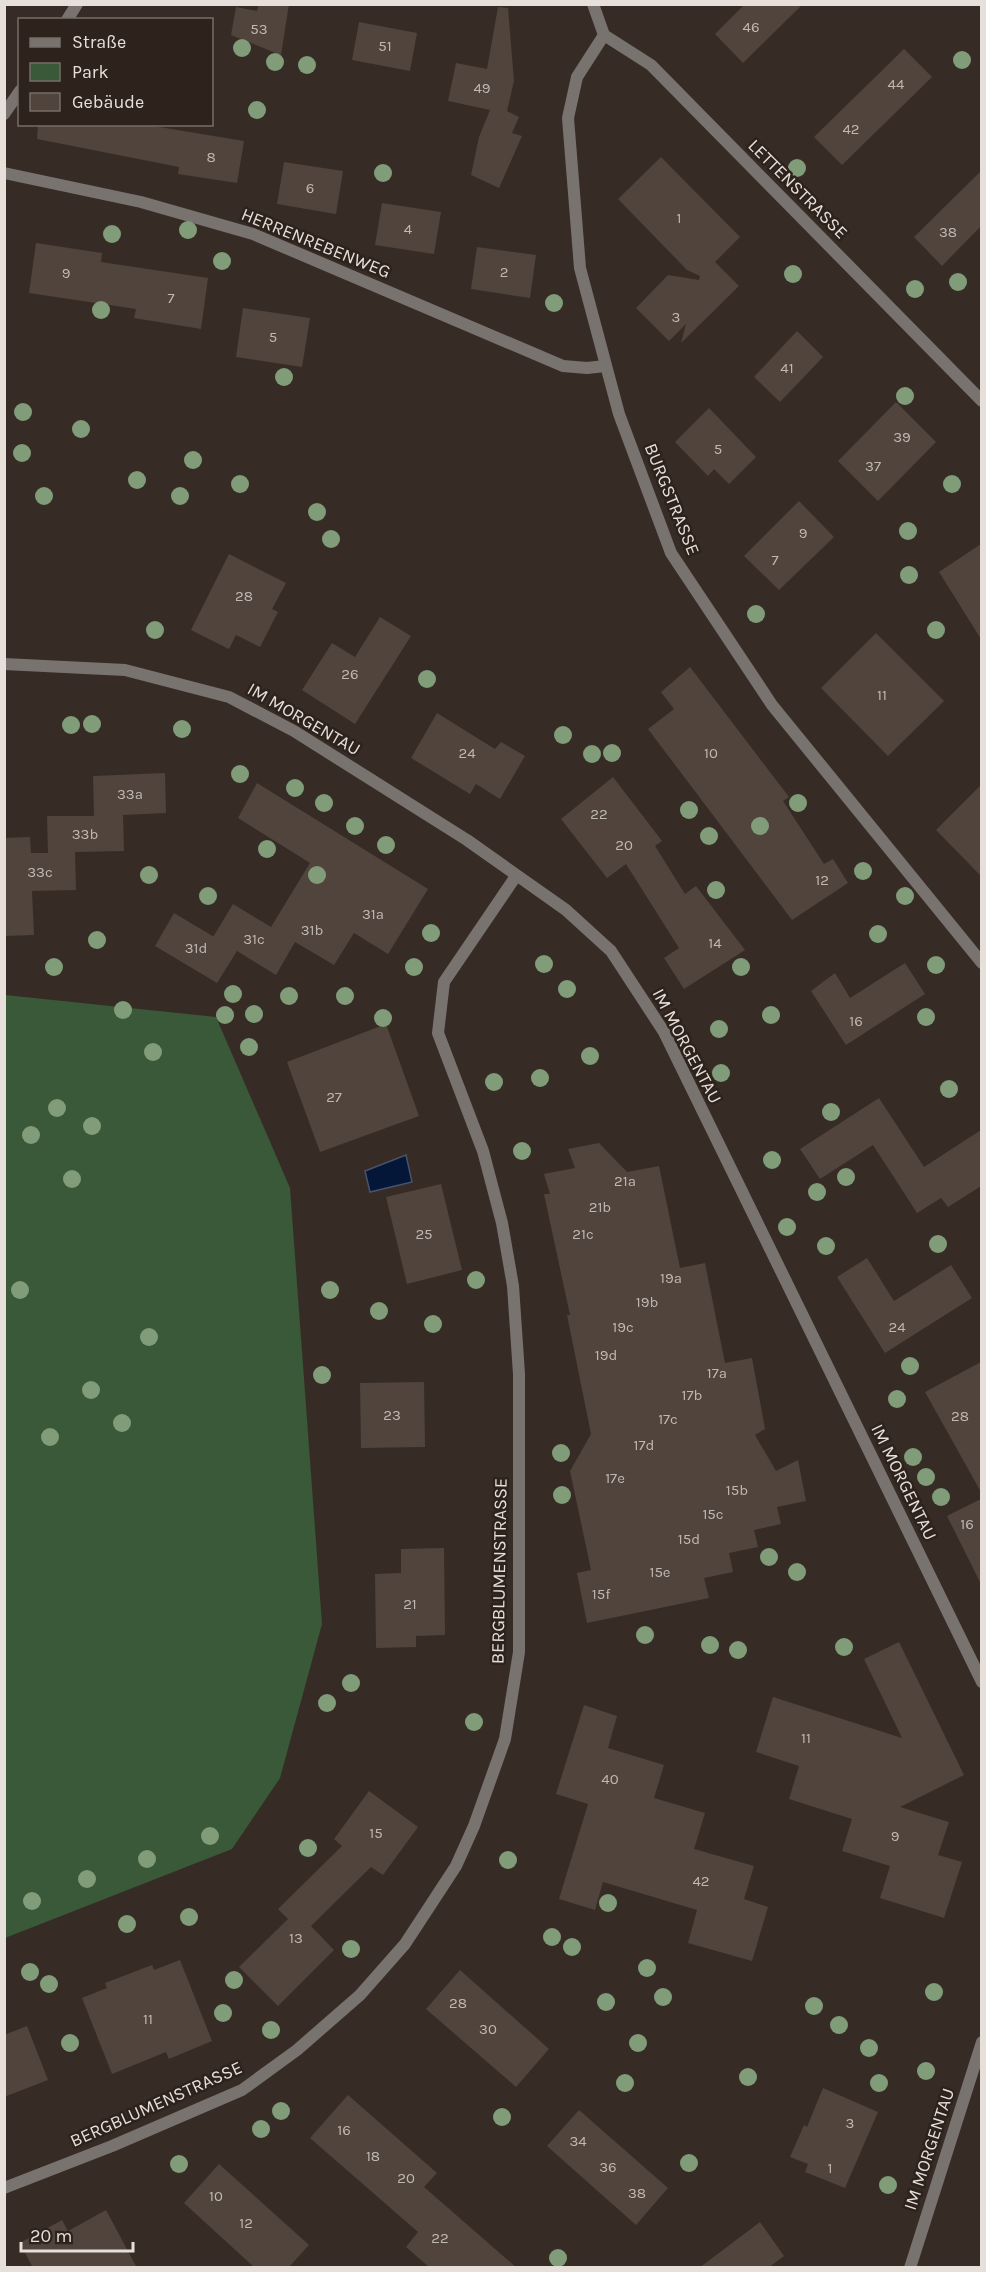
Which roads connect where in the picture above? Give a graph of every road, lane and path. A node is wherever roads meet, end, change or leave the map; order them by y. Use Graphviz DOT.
graph roads {
  1 [pos="77,4"];
  2 [pos="593,4"];
  3 [pos="68,18"];
  4 [pos="604,35"];
  5 [pos="18,95"];
  6 [pos="4,114"];
  7 [pos="4,173"];
  8 [pos="606,366"];
  9 [pos="981,401"];
  10 [pos="4,664"];
  11 [pos="516,876"];
  12 [pos="981,963"];
  13 [pos="981,1682"];
  14 [pos="981,2042"];
  15 [pos="4,2188"];
  16 [pos="910,2268"];
  1 -- 3 [label="street"];
  2 -- 4 [label="street"];
  4 -- 8 [label="street, BURGSTRASSE"];
  4 -- 9 [label="street, LETTENSTRASSE"];
  5 -- 6 [label="street"];
  7 -- 8 [label="street, HERRENREBENWEG"];
  8 -- 12 [label="street, BURGSTRASSE"];
  10 -- 11 [label="street, IM MORGENTAU"];
  11 -- 13 [label="street, IM MORGENTAU"];
  11 -- 15 [label="street, BERGBLUMENSTRASSE"];
  14 -- 16 [label="street, IM MORGENTAU"];
}
